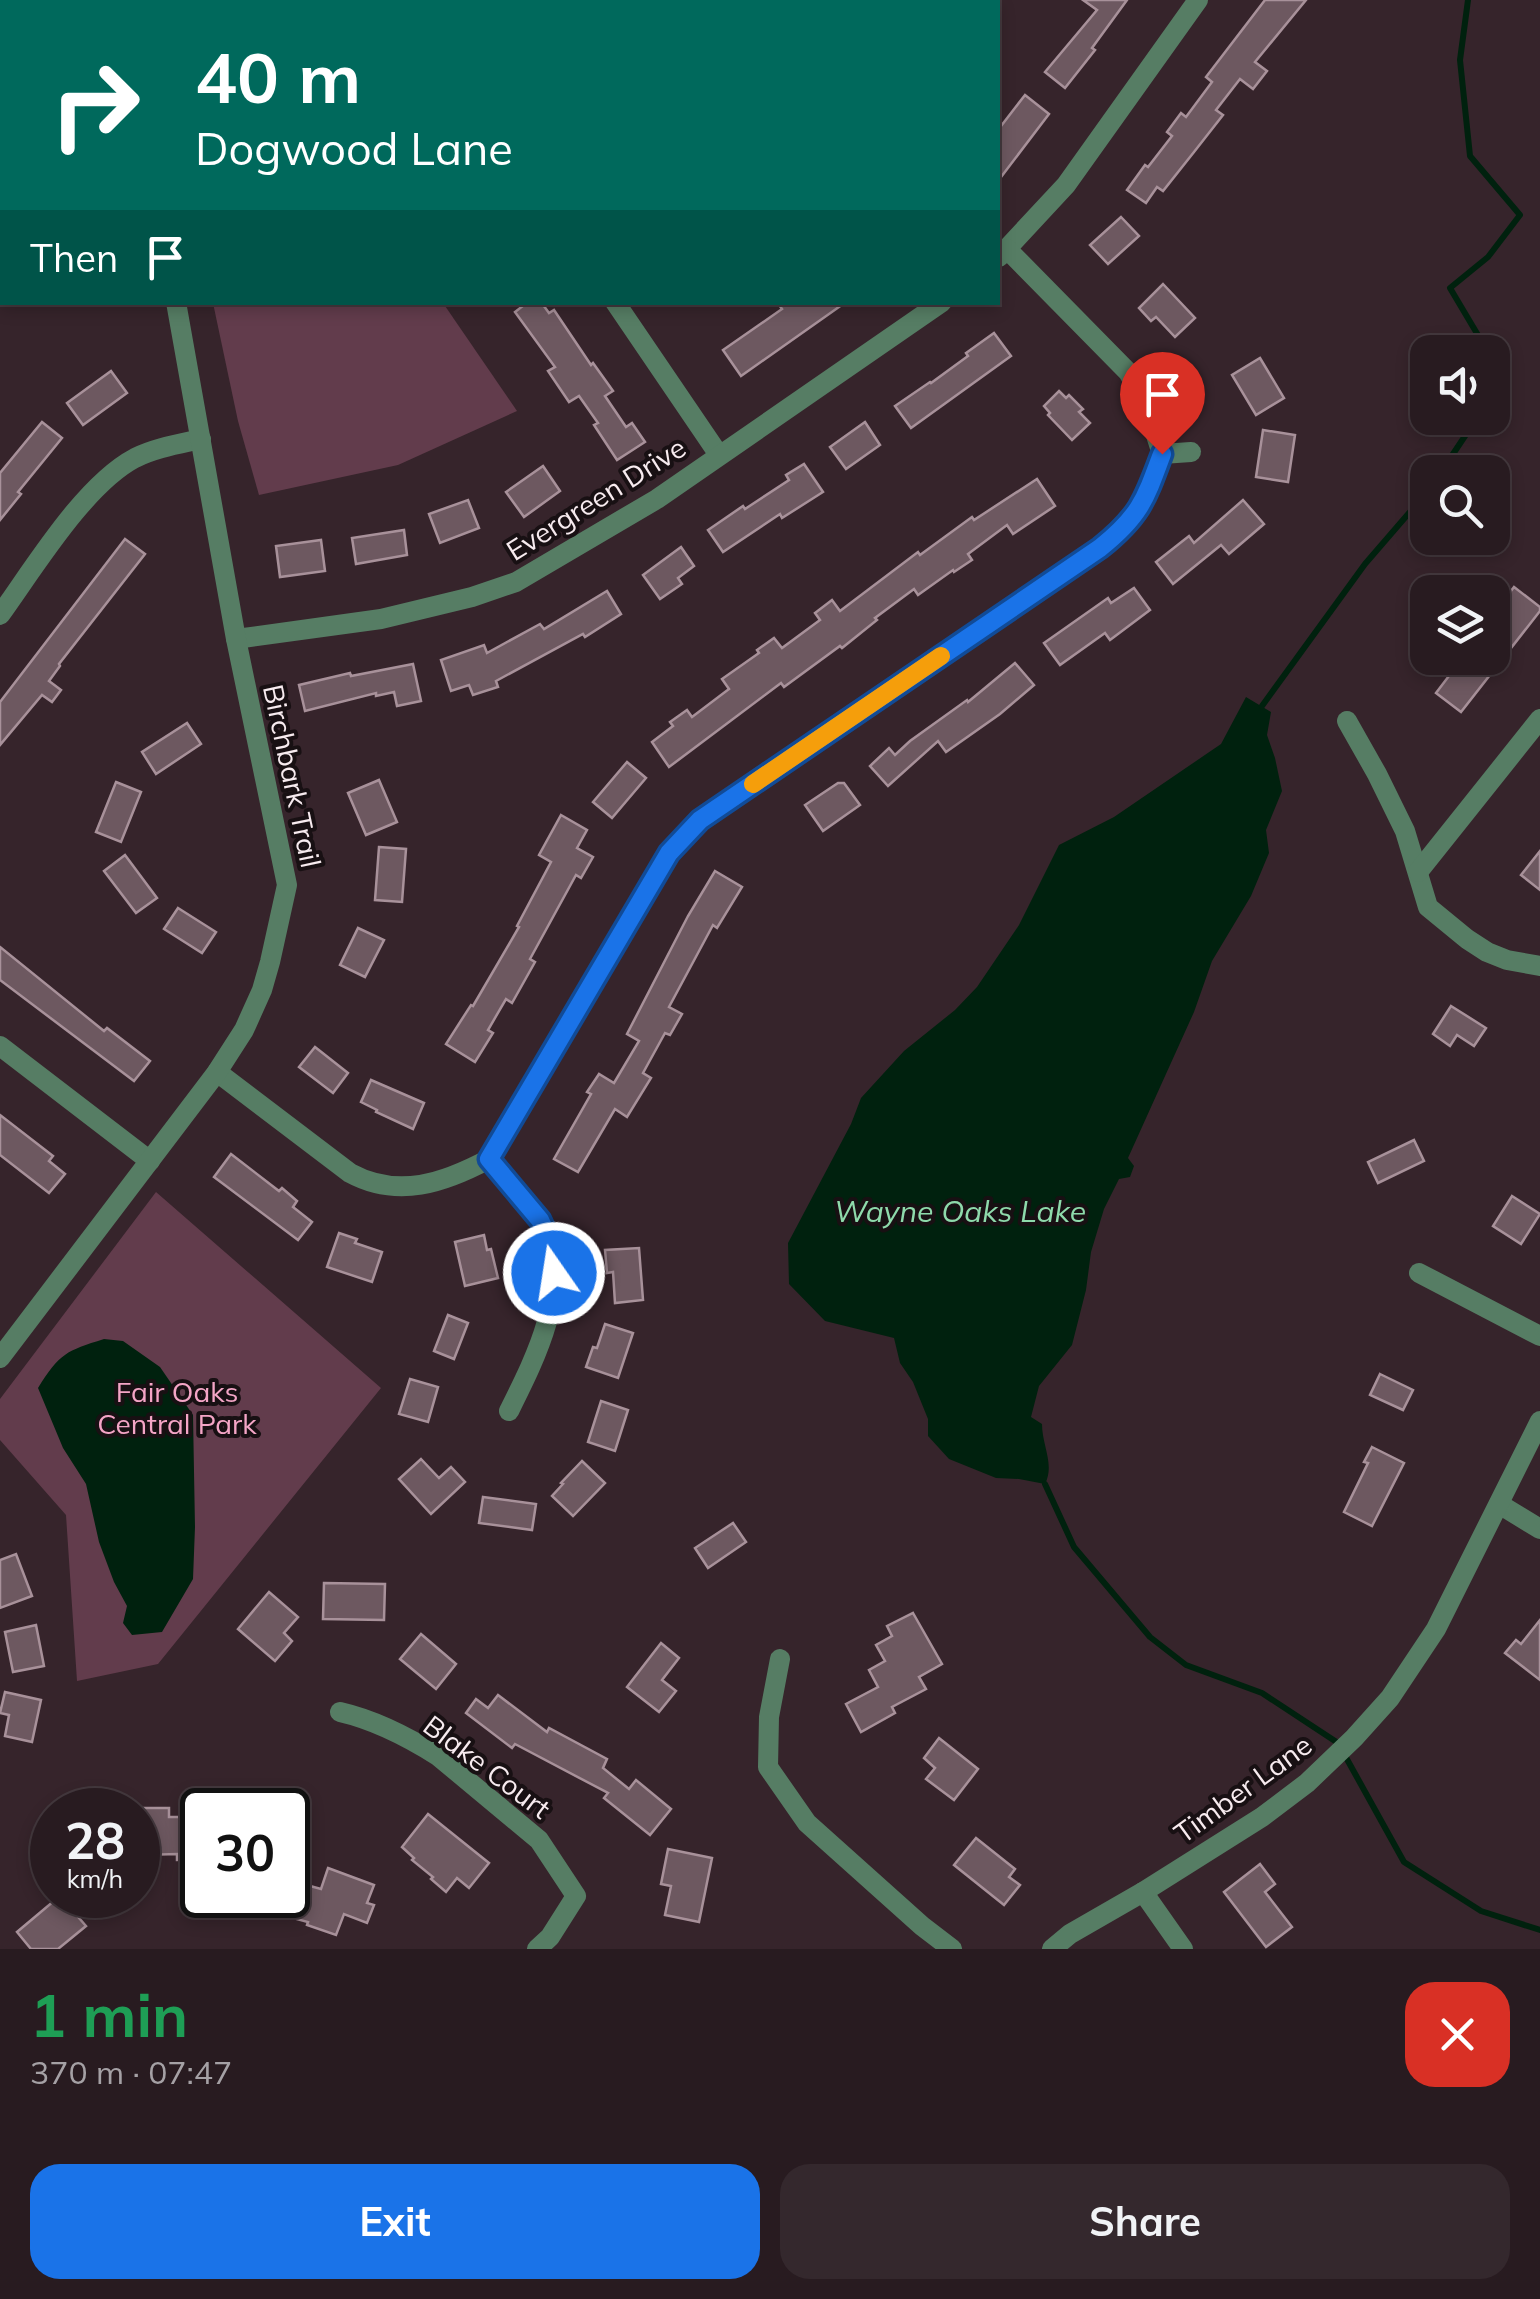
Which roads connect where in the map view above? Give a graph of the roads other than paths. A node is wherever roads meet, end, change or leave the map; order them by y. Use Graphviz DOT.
graph roads {
  1 [pos="1198,0"];
  2 [pos="1002,254"];
  3 [pos="177,305"];
  4 [pos="617,305"];
  5 [pos="938,305"];
  6 [pos="201,438"];
  7 [pos="1191,452"];
  8 [pos="1162,454"];
  9 [pos="719,455"];
  10 [pos="0,616"];
  11 [pos="236,638"];
  12 [pos="1540,719"];
  13 [pos="1346,721"];
  14 [pos="1418,872"];
  15 [pos="1540,966"];
  16 [pos="0,1046"];
  17 [pos="217,1072"];
  18 [pos="489,1159"];
  19 [pos="150,1160"];
  20 [pos="1419,1273"];
  21 [pos="1540,1336"];
  22 [pos="0,1358"];
  23 [pos="509,1411"];
  24 [pos="1540,1420"];
  25 [pos="1499,1504"];
  26 [pos="1540,1528"];
  27 [pos="780,1659"];
  28 [pos="340,1712"];
  29 [pos="1142,1892"];
  30 [pos="537,1949"];
  31 [pos="952,1949"];
  32 [pos="1052,1949"];
  33 [pos="1183,1949"];
  1 -- 2 [label="street"];
  2 -- 8 [label="street"];
  3 -- 6 [label="street, Birchbark Trail"];
  4 -- 9 [label="street"];
  5 -- 9 [label="street, Evergreen Drive"];
  6 -- 10 [label="street"];
  6 -- 11 [label="street, Birchbark Trail"];
  7 -- 8 [label="street"];
  8 -- 18 [label="street"];
  9 -- 11 [label="street, Evergreen Drive"];
  11 -- 17 [label="street, Birchbark Trail"];
  12 -- 14 [label="street"];
  13 -- 14 [label="street"];
  14 -- 15 [label="street"];
  16 -- 19 [label="street"];
  17 -- 18 [label="street"];
  17 -- 19 [label="street, Birchbark Trail"];
  18 -- 23 [label="street"];
  19 -- 22 [label="street, Birchbark Trail"];
  20 -- 21 [label="street"];
  24 -- 25 [label="street, Timber Lane"];
  25 -- 26 [label="street"];
  25 -- 29 [label="street, Timber Lane"];
  27 -- 31 [label="street"];
  28 -- 30 [label="street, Blake Court"];
  29 -- 32 [label="street, Timber Lane"];
  29 -- 33 [label="street"];
}
